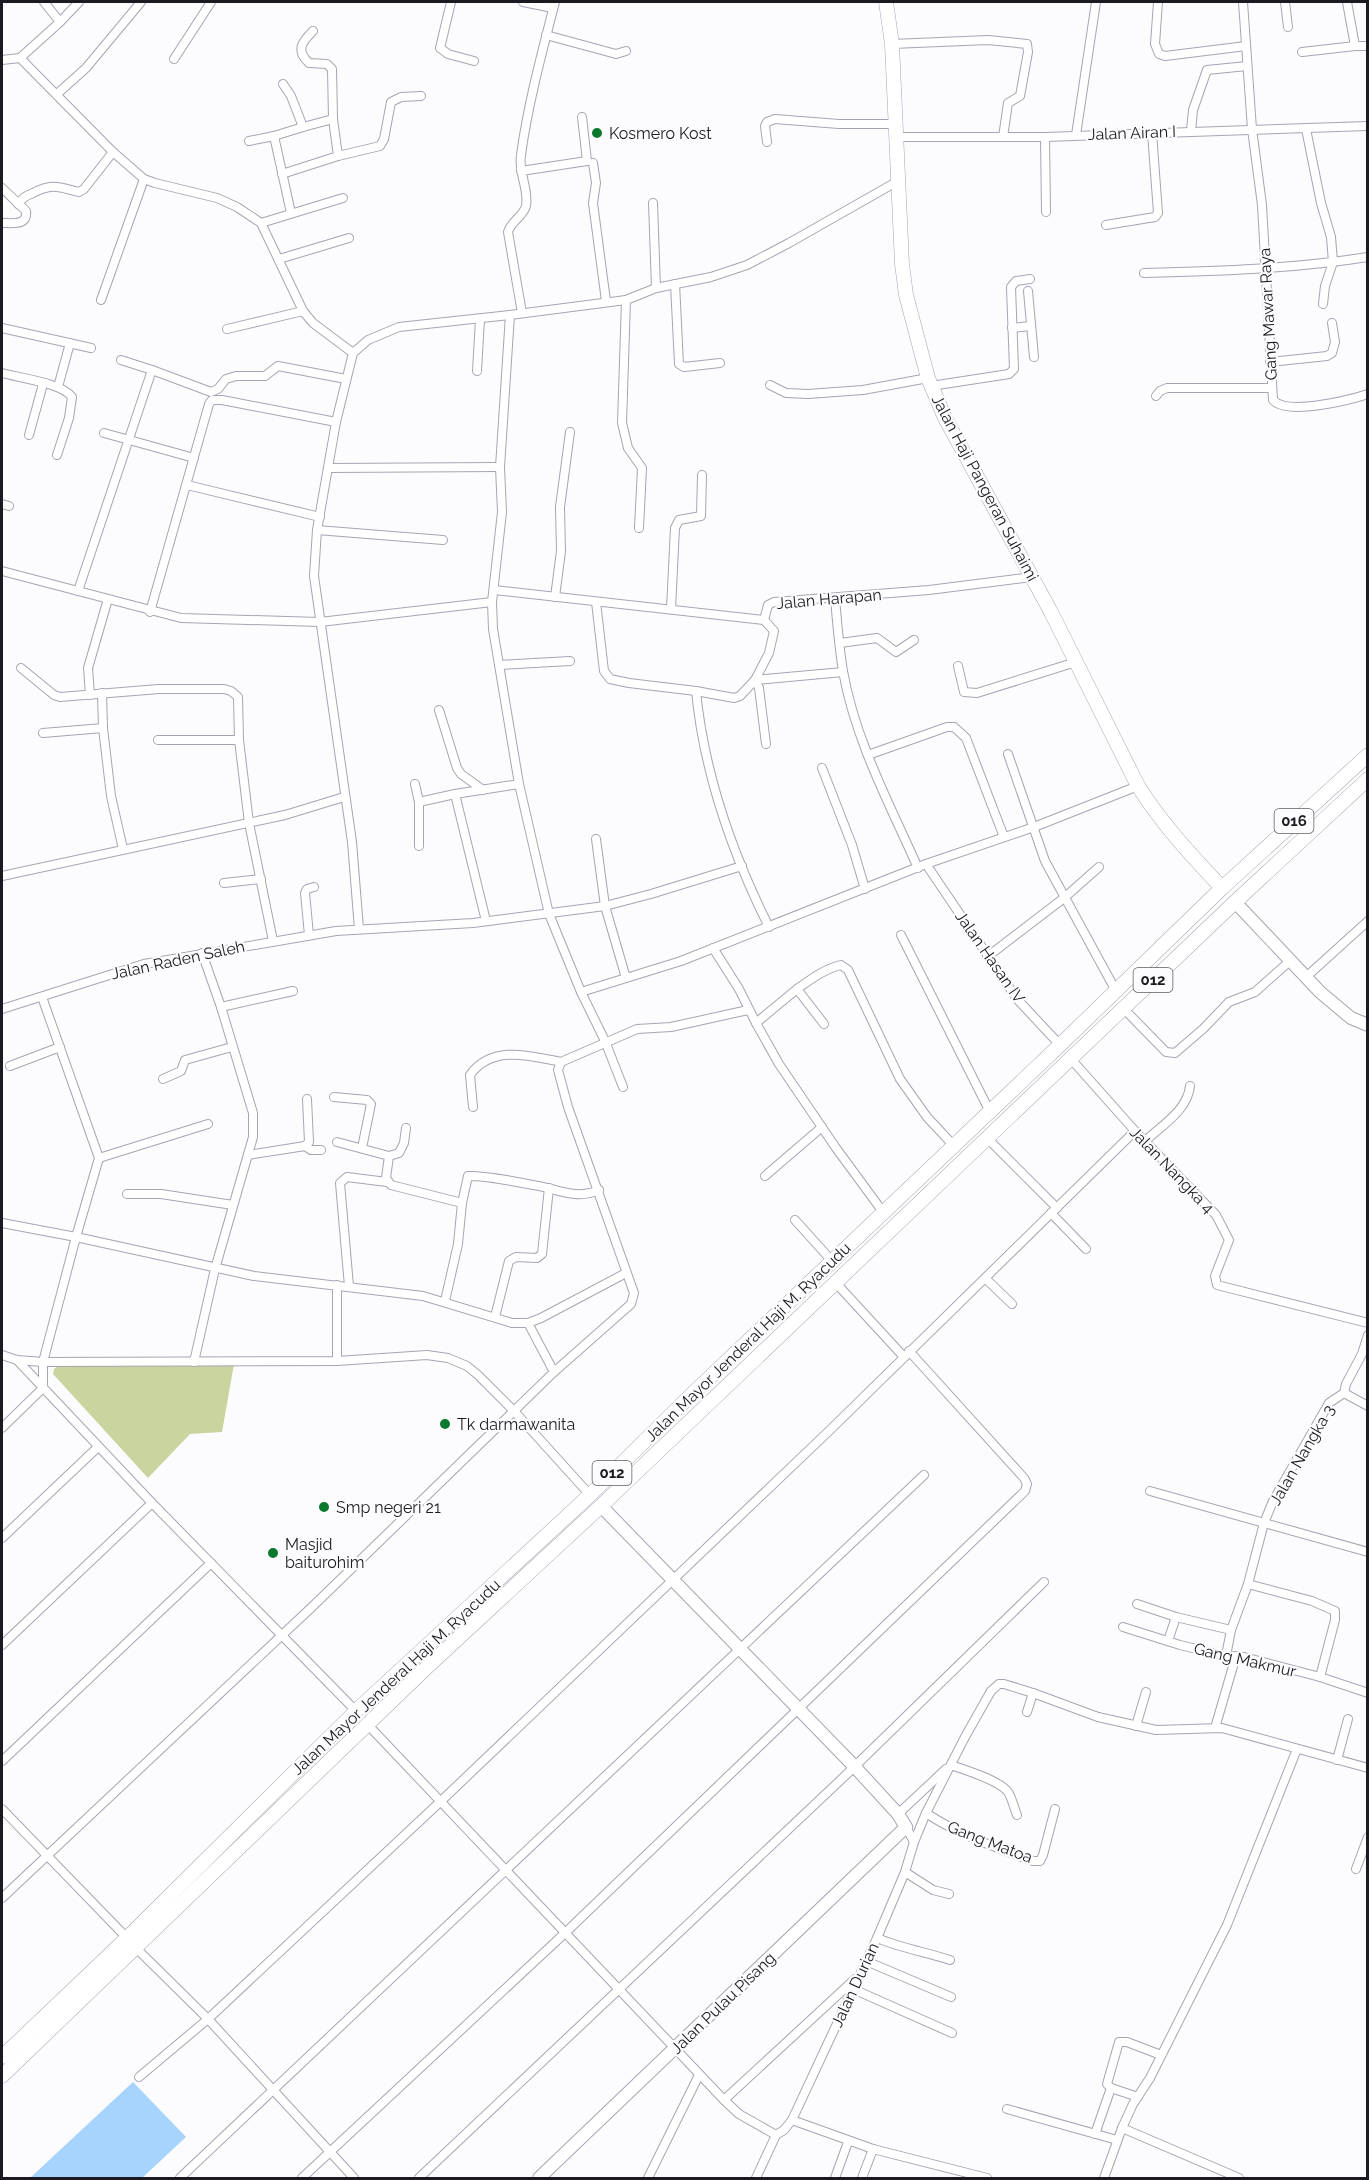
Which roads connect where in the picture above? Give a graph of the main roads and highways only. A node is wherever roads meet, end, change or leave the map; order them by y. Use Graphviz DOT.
graph roads {
  1 [pos="886,2"];
  2 [pos="1367,756"];
  3 [pos="1368,779"];
  4 [pos="1222,888"];
  5 [pos="1235,902"];
  6 [pos="962,1163"];
  7 [pos="934,1165"];
  8 [pos="939,1184"];
  9 [pos="906,1192"];
  10 [pos="479,1598"];
  11 [pos="490,1610"];
  12 [pos="455,1618"];
  13 [pos="468,1631"];
  14 [pos="131,1943"];
  15 [pos="20,2049"];
  16 [pos="2,2057"];
  17 [pos="2,2076"];
  1 -- 4 [label="main road, Jalan Haji Pangeran Suhaimi"];
  2 -- 4 [label="main road, Jalan Mayor Jenderal Haji M. Ryacudu / 016"];
  3 -- 5 [label="main road, Jalan Mayor Jenderal Haji M. Ryacudu / 016"];
  4 -- 7 [label="main road, Jalan Mayor Jenderal Haji M. Ryacudu / 012"];
  5 -- 6 [label="main road, Jalan Mayor Jenderal Haji M. Ryacudu / 012"];
  6 -- 7 [label="main road"];
  6 -- 8 [label="main road, Jalan Mayor Jenderal Haji M. Ryacudu / 012"];
  7 -- 9 [label="main road, Jalan Mayor Jenderal Haji M. Ryacudu / 012"];
  8 -- 9 [label="main road"];
  8 -- 11 [label="main road, Jalan Mayor Jenderal Haji M. Ryacudu / 012"];
  9 -- 10 [label="main road, Jalan Mayor Jenderal Haji M. Ryacudu / 012"];
  10 -- 11 [label="main road"];
  10 -- 12 [label="main road, Jalan Mayor Jenderal Haji M. Ryacudu / 012"];
  11 -- 13 [label="main road, Jalan Mayor Jenderal Haji M. Ryacudu / 012"];
  12 -- 13 [label="main road"];
  12 -- 14 [label="main road, Jalan Mayor Jenderal Haji M. Ryacudu / 012"];
  13 -- 14 [label="main road, Jalan Mayor Jenderal Haji M. Ryacudu / 012"];
  14 -- 15 [label="main road, Jalan Mayor Jenderal Haji M. Ryacudu / 012"];
  15 -- 16 [label="main road, Jalan Mayor Jenderal Haji M. Ryacudu / 012"];
  15 -- 17 [label="main road, Jalan Mayor Jenderal Haji M. Ryacudu"];
}
